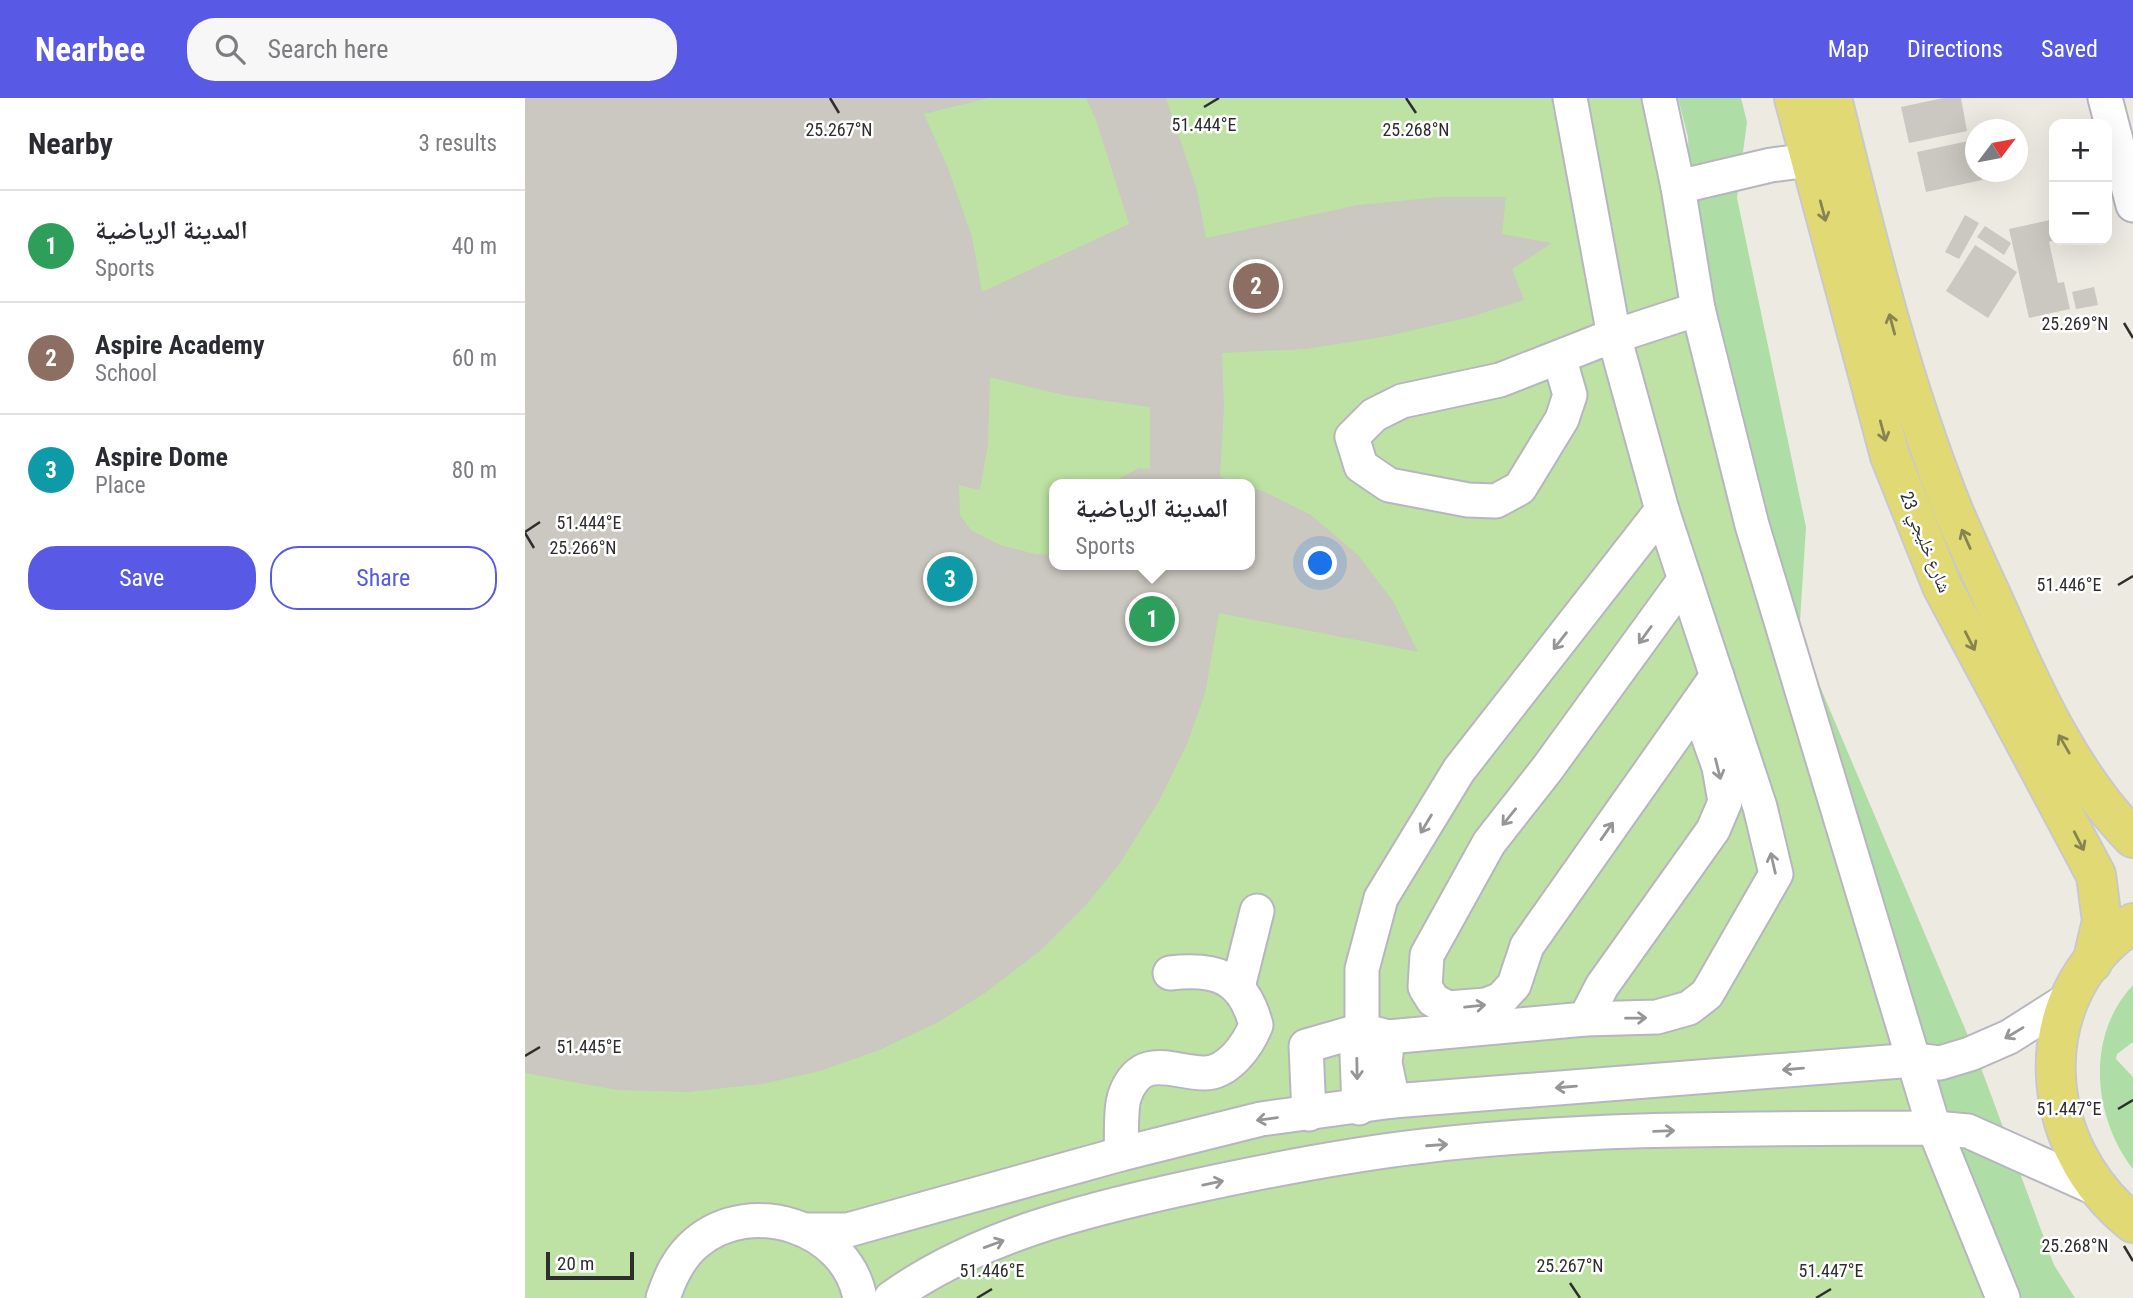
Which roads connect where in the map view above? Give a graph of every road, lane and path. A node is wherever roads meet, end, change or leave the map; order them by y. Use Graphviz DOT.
graph roads {
  1 [pos="1570,98"];
  2 [pos="1659,98"];
  3 [pos="1794,98"];
  4 [pos="1832,98"];
  5 [pos="2105,98"];
  6 [pos="1827,154"];
  7 [pos="1678,187"];
  8 [pos="2133,205"];
  9 [pos="1698,309"];
  10 [pos="1614,336"];
  11 [pos="1559,357"];
  12 [pos="1662,510"];
  13 [pos="1685,579"];
  14 [pos="1717,676"];
  15 [pos="1696,705"];
  16 [pos="2133,838"];
  17 [pos="1257,911"];
  18 [pos="2133,923"];
  19 [pos="2092,963"];
  20 [pos="1170,973"];
  21 [pos="1238,987"];
  22 [pos="2072,997"];
  23 [pos="1585,1019"];
  24 [pos="1256,1024"];
  25 [pos="1375,1034"];
  26 [pos="1306,1046"];
  27 [pos="1914,1060"];
  28 [pos="1393,1101"];
  29 [pos="1359,1108"];
  30 [pos="1309,1114"];
  31 [pos="1934,1128"];
  32 [pos="1121,1154"];
  33 [pos="2097,1189"];
  34 [pos="2133,1223"];
  35 [pos="808,1230"];
  36 [pos="663,1298"];
  37 [pos="860,1298"];
  38 [pos="891,1298"];
  39 [pos="2003,1298"];
  1 -- 10 [label="street"];
  2 -- 7 [label="street"];
  3 -- 6 [label="main road, شارع خليجي 23"];
  4 -- 6 [label="main road, شارع خليجي 23"];
  5 -- 8 [label="street"];
  6 -- 7 [label="street"];
  16 -- 6 [label="main road, شارع خليجي 23, one-way"];
  6 -- 19 [label="main road, شارع خليجي 23, one-way"];
  7 -- 9 [label="street"];
  9 -- 10 [label="street"];
  9 -- 27 [label="street"];
  10 -- 11 [label="street"];
  10 -- 12 [label="street"];
  11 -- 11 [label="street"];
  12 -- 13 [label="street"];
  12 -- 25 [label="street, one-way"];
  13 -- 14 [label="street"];
  13 -- 15 [label="street, one-way"];
  14 -- 15 [label="street"];
  23 -- 14 [label="street, one-way"];
  15 -- 23 [label="street, one-way"];
  17 -- 21 [label="street"];
  18 -- 19 [label="main road"];
  19 -- 22 [label="main road"];
  20 -- 21 [label="street"];
  21 -- 24 [label="street"];
  22 -- 27 [label="street, one-way"];
  22 -- 33 [label="main road"];
  23 -- 25 [label="street"];
  24 -- 26 [label="street"];
  24 -- 32 [label="street"];
  25 -- 26 [label="street"];
  25 -- 28 [label="street"];
  25 -- 29 [label="street, one-way"];
  26 -- 30 [label="street"];
  27 -- 28 [label="street, one-way"];
  27 -- 31 [label="street"];
  28 -- 29 [label="street"];
  29 -- 30 [label="street"];
  30 -- 32 [label="street, one-way"];
  31 -- 33 [label="street"];
  38 -- 31 [label="street, one-way"];
  31 -- 39 [label="street"];
  32 -- 35 [label="street"];
  33 -- 34 [label="main road"];
  35 -- 36 [label="street"];
  35 -- 37 [label="street"];
}
